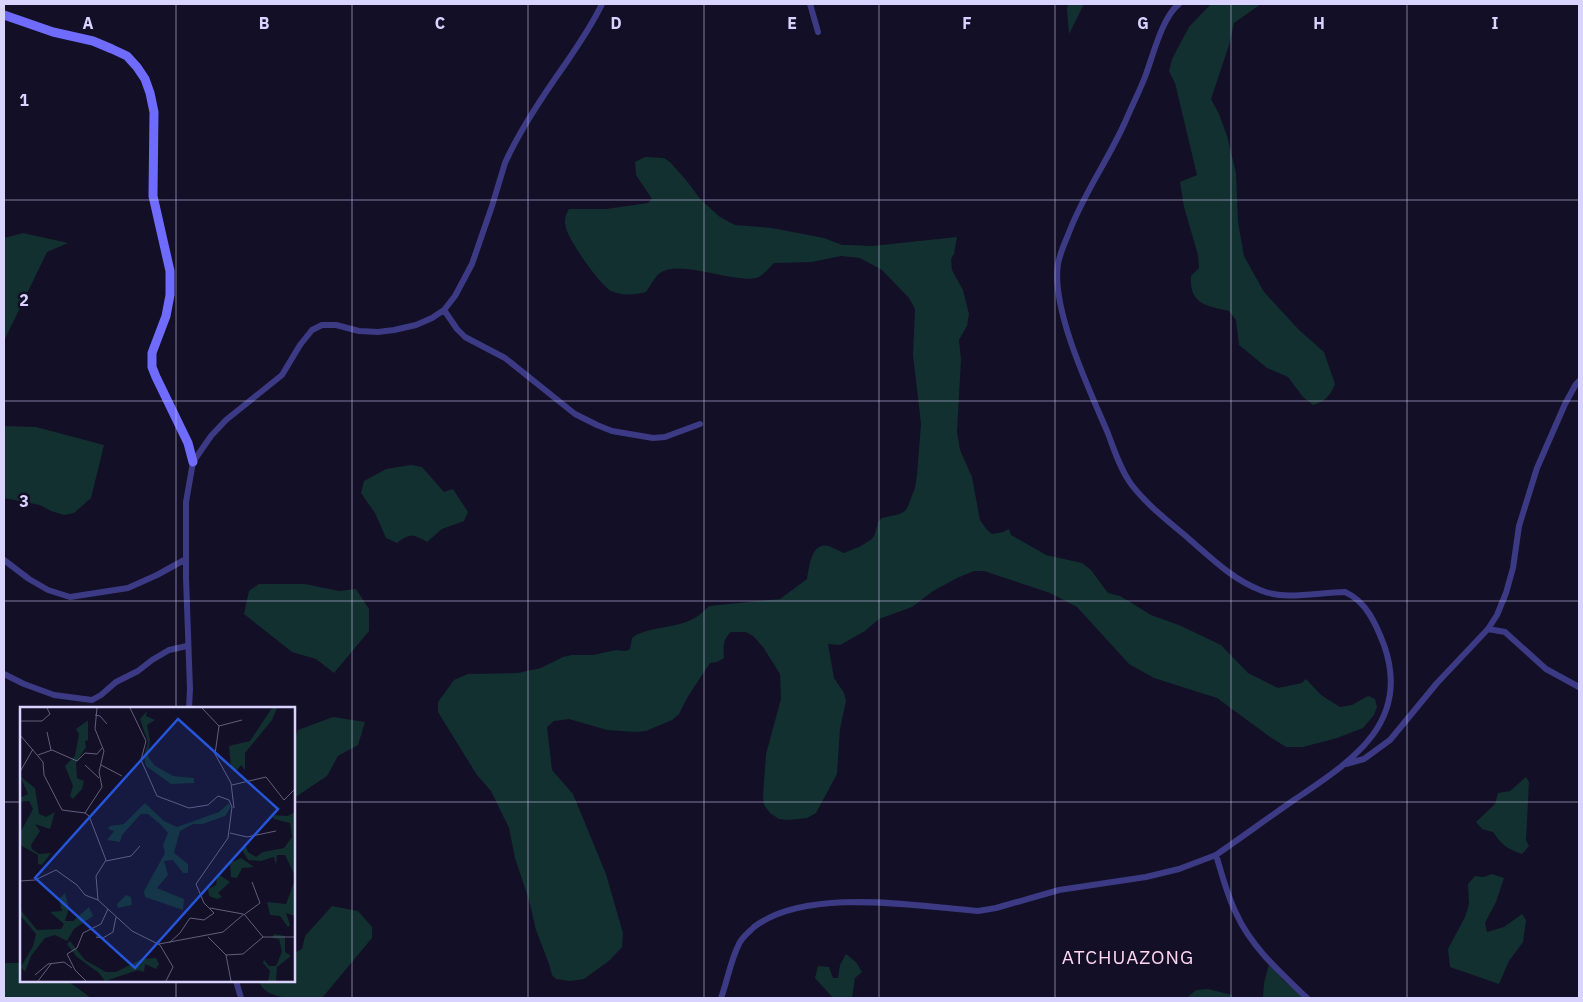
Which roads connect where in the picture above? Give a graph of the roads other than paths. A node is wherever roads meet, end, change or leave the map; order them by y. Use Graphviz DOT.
graph roads {
  1 [pos="602,4"];
  2 [pos="810,4"];
  3 [pos="1179,4"];
  4 [pos="4,15"];
  5 [pos="818,32"];
  6 [pos="444,310"];
  7 [pos="1579,380"];
  8 [pos="700,424"];
  9 [pos="193,462"];
  10 [pos="186,559"];
  11 [pos="4,560"];
  12 [pos="1488,629"];
  13 [pos="187,646"];
  14 [pos="4,674"];
  15 [pos="1579,687"];
  16 [pos="189,707"];
  17 [pos="1346,764"];
  18 [pos="1216,855"];
  19 [pos="236,982"];
  20 [pos="241,998"];
  21 [pos="721,998"];
  22 [pos="1307,998"];
  1 -- 6 [label="street"];
  2 -- 5 [label="street"];
  3 -- 17 [label="street"];
  4 -- 9 [label="street"];
  6 -- 8 [label="street"];
  6 -- 9 [label="street"];
  7 -- 12 [label="street"];
  9 -- 10 [label="street"];
  10 -- 11 [label="street"];
  10 -- 13 [label="street"];
  12 -- 15 [label="street"];
  12 -- 17 [label="street"];
  13 -- 14 [label="street"];
  13 -- 16 [label="street"];
  17 -- 18 [label="street"];
  18 -- 21 [label="street"];
  18 -- 22 [label="street"];
  19 -- 20 [label="street"];
}
